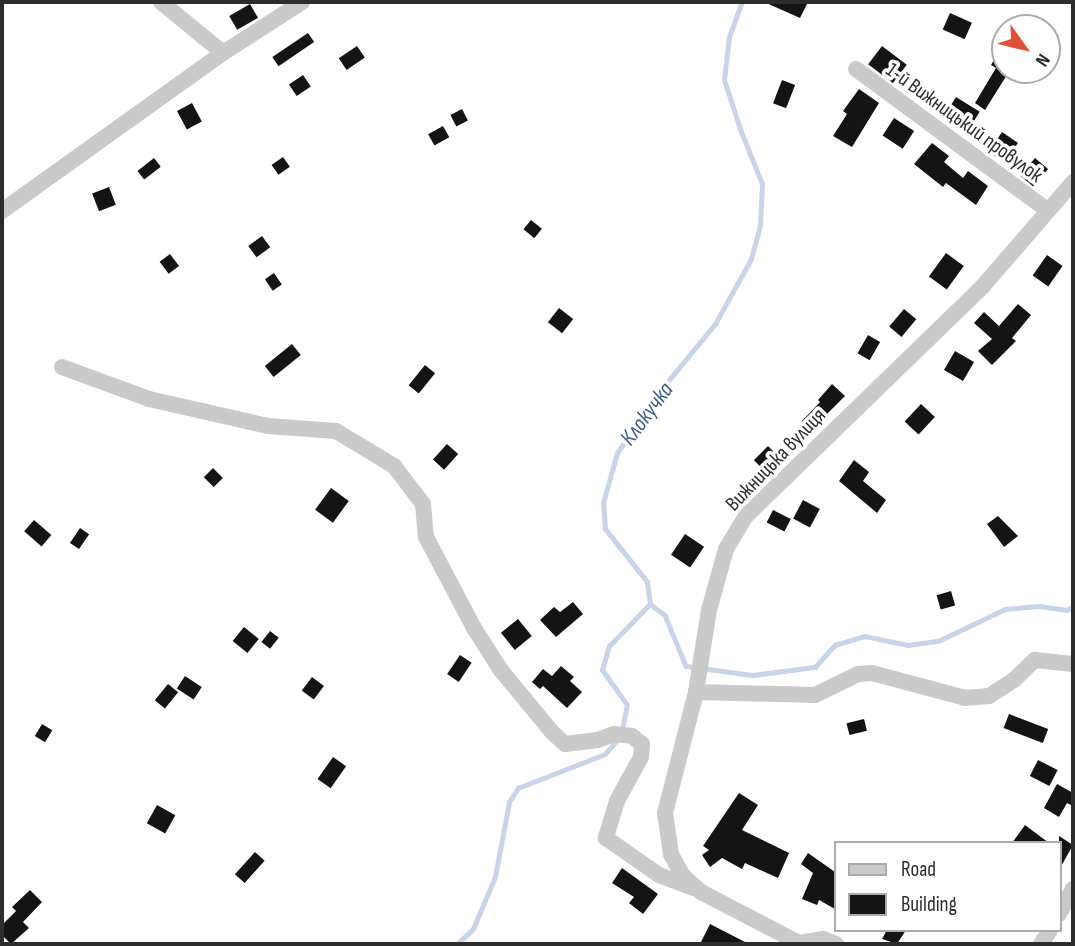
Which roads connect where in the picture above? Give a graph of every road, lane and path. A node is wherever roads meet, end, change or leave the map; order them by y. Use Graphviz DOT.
graph roads {
  1 [pos="161,2"];
  2 [pos="302,2"];
  3 [pos="223,53"];
  4 [pos="856,69"];
  5 [pos="1073,182"];
  6 [pos="1047,210"];
  7 [pos="2,211"];
  8 [pos="62,367"];
  9 [pos="1073,664"];
  10 [pos="697,687"];
  11 [pos="1073,890"];
  12 [pos="701,892"];
  13 [pos="1061,911"];
  14 [pos="801,944"];
  15 [pos="836,944"];
  1 -- 3 [label="street"];
  2 -- 3 [label="street"];
  3 -- 7 [label="street"];
  4 -- 6 [label="street, 1-й Вижницький провулок"];
  5 -- 6 [label="street, Вижницька вулиця"];
  6 -- 10 [label="street, Вижницька вулиця"];
  8 -- 12 [label="street"];
  9 -- 10 [label="street"];
  10 -- 12 [label="street, Вижницька вулиця"];
  11 -- 13 [label="street"];
  12 -- 14 [label="street, Вижницька вулиця"];
  14 -- 15 [label="street"];
}
